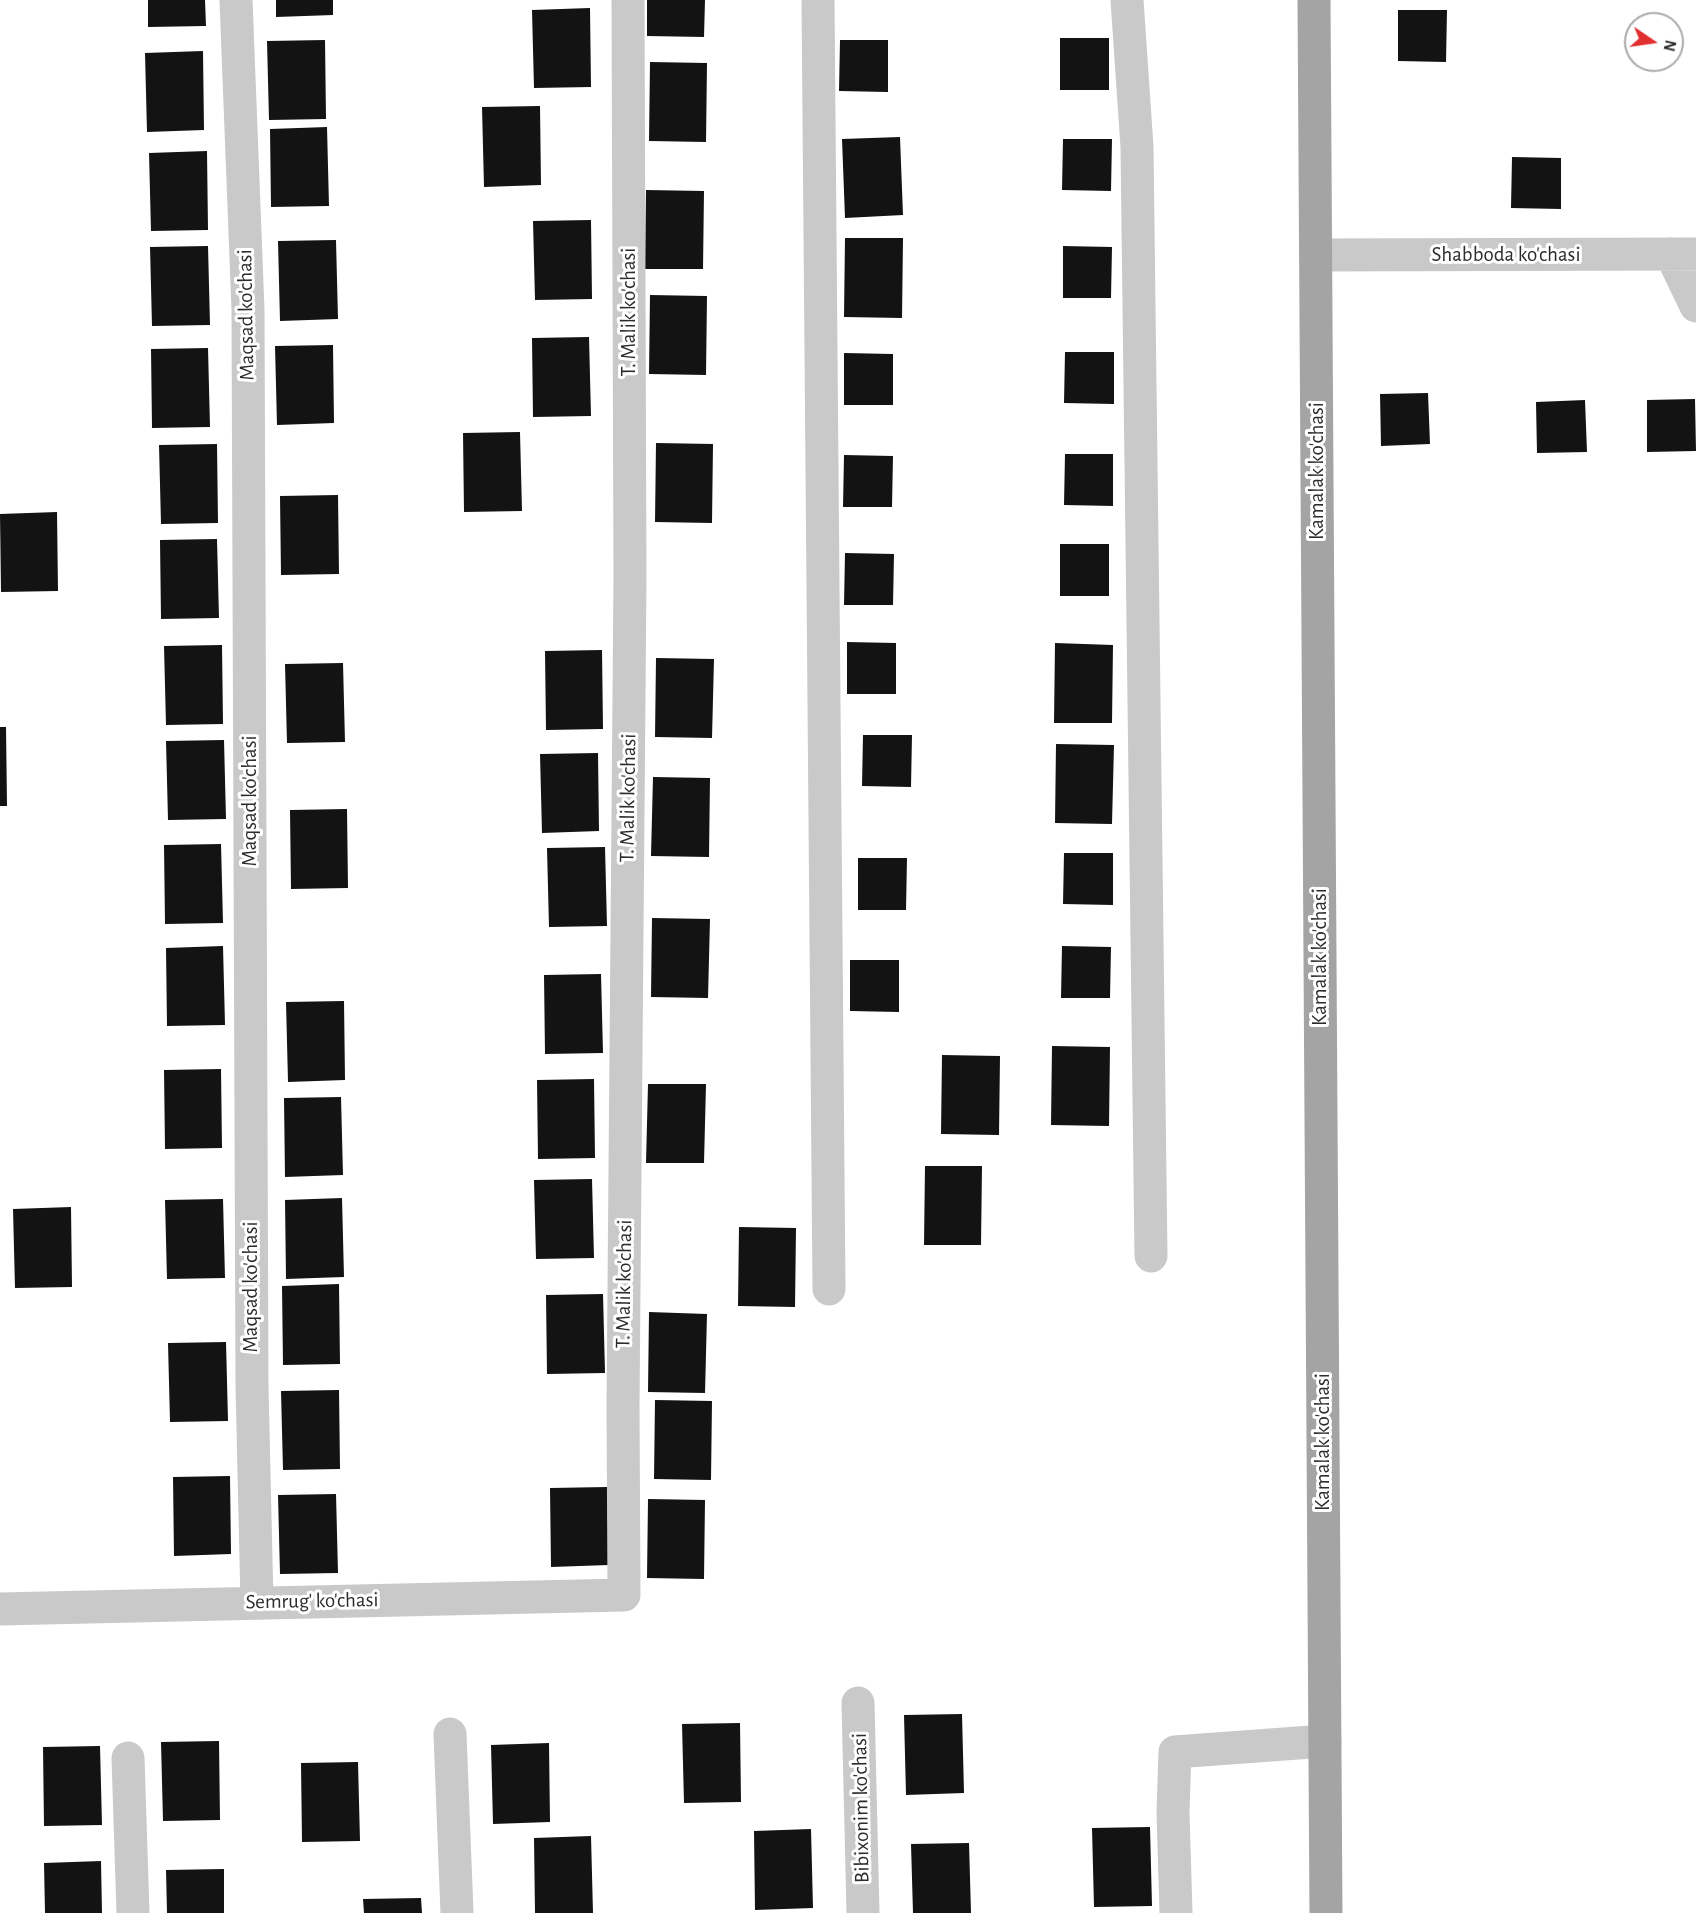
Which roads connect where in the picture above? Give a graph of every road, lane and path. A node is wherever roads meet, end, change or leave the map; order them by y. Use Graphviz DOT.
graph roads {
  1 [pos="236,0"];
  2 [pos="628,0"];
  3 [pos="818,0"];
  4 [pos="1127,0"];
  5 [pos="1314,0"];
  6 [pos="1684,254"];
  7 [pos="1316,255"];
  8 [pos="1696,306"];
  9 [pos="1151,1256"];
  10 [pos="829,1289"];
  11 [pos="624,1595"];
  12 [pos="257,1602"];
  13 [pos="0,1609"];
  14 [pos="858,1703"];
  15 [pos="450,1734"];
  16 [pos="1325,1741"];
  17 [pos="128,1758"];
  18 [pos="134,1913"];
  19 [pos="457,1913"];
  20 [pos="863,1913"];
  21 [pos="1176,1913"];
  22 [pos="1326,1913"];
  1 -- 12 [label="street, Maqsad ko'chasi"];
  2 -- 11 [label="street, T. Malik ko'chasi"];
  3 -- 10 [label="street"];
  4 -- 9 [label="street"];
  5 -- 7 [label="main road, Kamalak ko'chasi"];
  6 -- 7 [label="street, Shabboda ko'chasi"];
  6 -- 8 [label="street"];
  7 -- 16 [label="main road, Kamalak ko'chasi"];
  11 -- 12 [label="street, Semrug' ko'chasi"];
  12 -- 13 [label="street, Semrug' ko'chasi"];
  14 -- 20 [label="street, Bibixonim ko'chasi"];
  15 -- 19 [label="street"];
  16 -- 21 [label="street"];
  16 -- 22 [label="main road, Kamalak ko'chasi"];
  17 -- 18 [label="street"];
}
